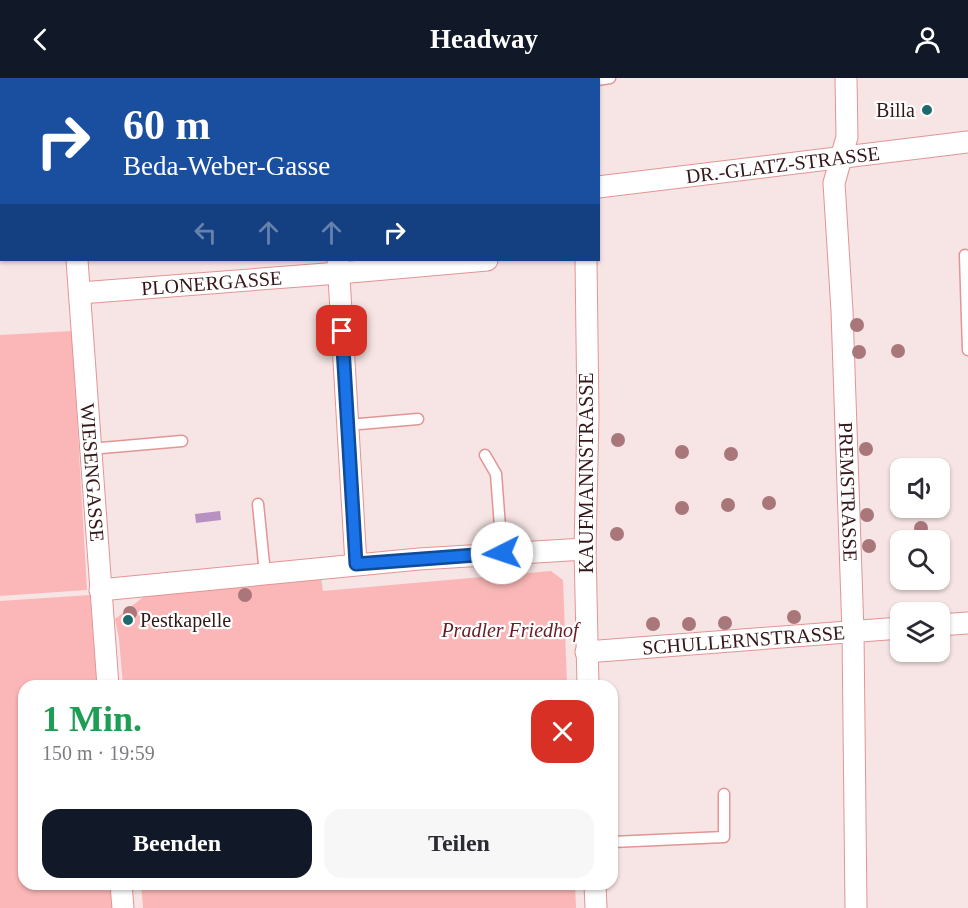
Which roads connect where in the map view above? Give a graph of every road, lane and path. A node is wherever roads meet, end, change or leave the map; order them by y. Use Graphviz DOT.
graph roads {
  1 [pos="846,78"];
  2 [pos="968,142"];
  3 [pos="841,157"];
  4 [pos="600,187"];
  5 [pos="964,255"];
  6 [pos="77,261"];
  7 [pos="462,261"];
  8 [pos="586,261"];
  9 [pos="339,266"];
  10 [pos="80,292"];
  11 [pos="968,350"];
  12 [pos="418,419"];
  13 [pos="348,425"];
  14 [pos="182,441"];
  15 [pos="90,449"];
  16 [pos="485,455"];
  17 [pos="258,504"];
  18 [pos="585,549"];
  19 [pos="502,553"];
  20 [pos="356,564"];
  21 [pos="265,574"];
  22 [pos="100,590"];
  23 [pos="968,623"];
  24 [pos="950,624"];
  25 [pos="890,629"];
  26 [pos="853,632"];
  27 [pos="586,652"];
  28 [pos="108,680"];
  29 [pos="588,680"];
  30 [pos="724,794"];
  31 [pos="618,842"];
  32 [pos="122,890"];
  33 [pos="595,890"];
  34 [pos="123,908"];
  35 [pos="596,908"];
  36 [pos="856,908"];
  1 -- 3 [label="street, PREMSTRASSE"];
  2 -- 3 [label="street, DR.-GLATZ-STRASSE"];
  3 -- 4 [label="street, DR.-GLATZ-STRASSE"];
  3 -- 26 [label="street, PREMSTRASSE"];
  5 -- 11 [label="lane"];
  6 -- 10 [label="street, WIESENGASSE"];
  7 -- 9 [label="street, PLONERGASSE"];
  8 -- 18 [label="street, KAUFMANNSTRASSE"];
  9 -- 10 [label="street, PLONERGASSE"];
  9 -- 13 [label="street"];
  10 -- 15 [label="street, WIESENGASSE"];
  12 -- 13 [label="lane"];
  13 -- 20 [label="street"];
  14 -- 15 [label="lane"];
  15 -- 22 [label="street, WIESENGASSE"];
  16 -- 19 [label="lane"];
  17 -- 21 [label="lane"];
  18 -- 19 [label="street"];
  18 -- 27 [label="street, KAUFMANNSTRASSE"];
  19 -- 20 [label="street"];
  20 -- 21 [label="street"];
  21 -- 22 [label="street"];
  22 -- 28 [label="street, WIESENGASSE"];
  23 -- 24 [label="street"];
  25 -- 26 [label="street, SCHULLERNSTRASSE"];
  26 -- 27 [label="street, SCHULLERNSTRASSE"];
  26 -- 36 [label="street, PREMSTRASSE"];
  27 -- 29 [label="street, KAUFMANNSTRASSE"];
  30 -- 31 [label="lane"];
  32 -- 34 [label="street"];
  33 -- 35 [label="street"];
}
